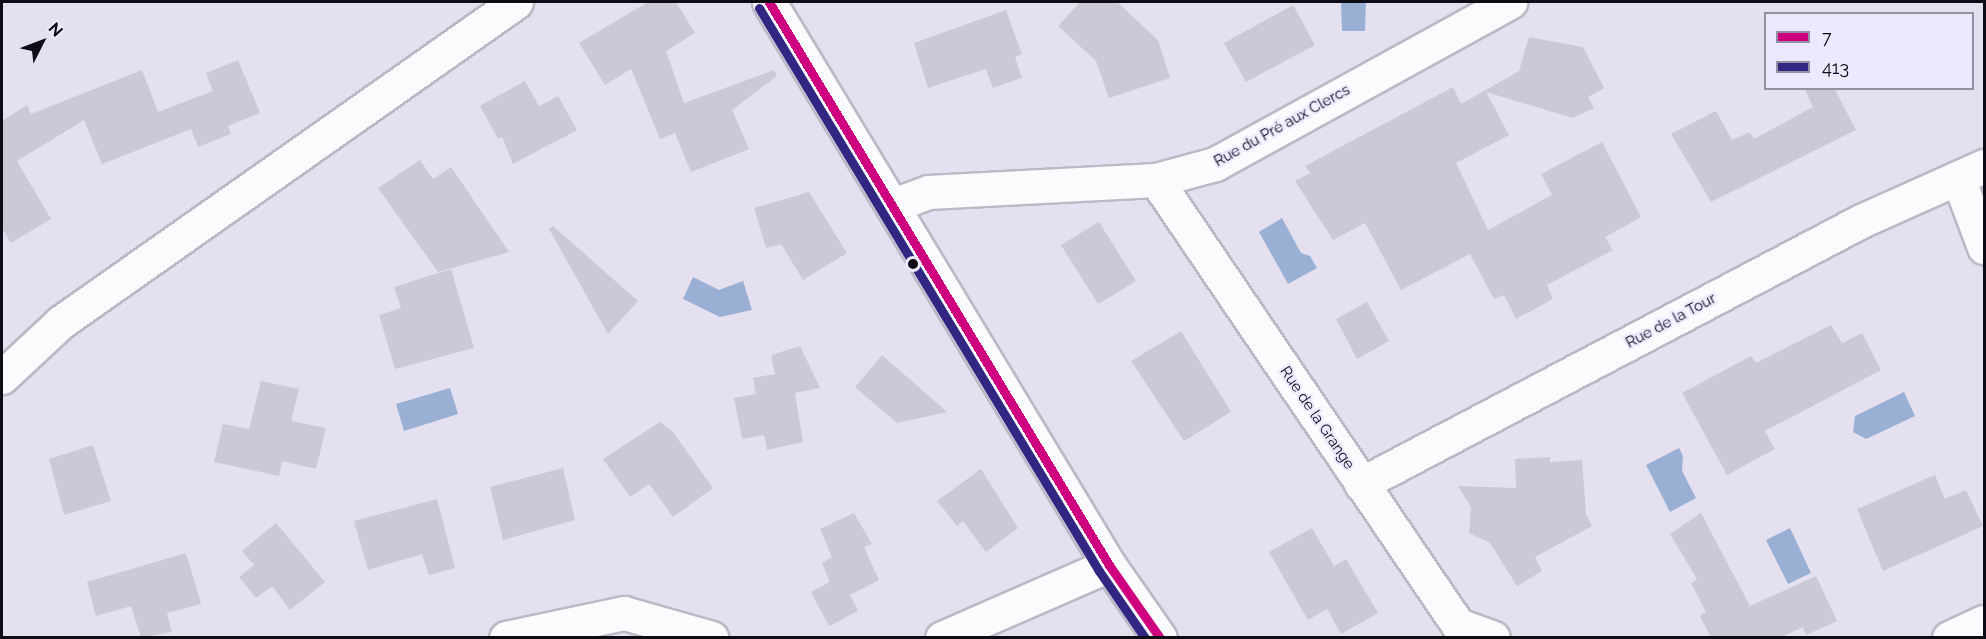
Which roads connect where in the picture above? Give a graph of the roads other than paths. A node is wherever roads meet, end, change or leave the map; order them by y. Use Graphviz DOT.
graph roads {
  1 [pos="516,2"];
  2 [pos="769,2"];
  3 [pos="1510,2"];
  4 [pos="1971,172"];
  5 [pos="1156,180"];
  6 [pos="893,205"];
  7 [pos="1984,247"];
  8 [pos="2,377"];
  9 [pos="1361,484"];
  10 [pos="1109,565"];
  11 [pos="1984,622"];
  12 [pos="506,638"];
  13 [pos="712,638"];
  14 [pos="942,638"];
  15 [pos="1160,638"];
  16 [pos="1493,638"];
  17 [pos="1949,638"];
  1 -- 8 [label="street"];
  2 -- 6 [label="street"];
  3 -- 5 [label="street, Rue du Pré aux Clercs"];
  4 -- 7 [label="street"];
  4 -- 9 [label="street, Rue de la Tour"];
  5 -- 6 [label="street, Rue du Pré aux Clercs"];
  5 -- 9 [label="street, Rue de la Grange"];
  6 -- 10 [label="street"];
  9 -- 16 [label="street, Rue de la Grange"];
  10 -- 14 [label="street"];
  10 -- 15 [label="street"];
  11 -- 17 [label="street"];
  12 -- 13 [label="street"];
}
